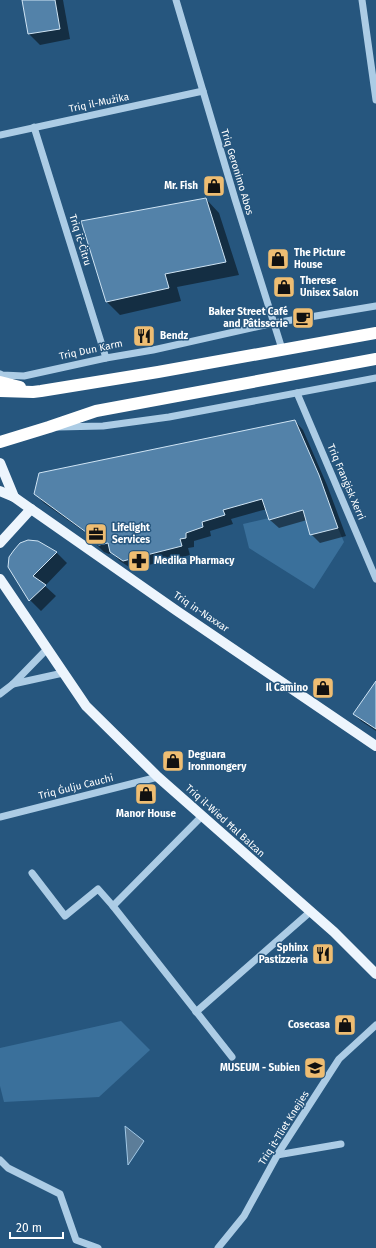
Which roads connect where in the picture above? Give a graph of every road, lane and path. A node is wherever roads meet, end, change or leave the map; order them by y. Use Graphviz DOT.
graph roads {
  1 [pos="176,0"];
  2 [pos="362,0"];
  3 [pos="203,91"];
  4 [pos="376,100"];
  5 [pos="34,127"];
  6 [pos="0,135"];
  7 [pos="376,306"];
  8 [pos="274,323"];
  9 [pos="376,333"];
  10 [pos="282,349"];
  11 [pos="106,358"];
  12 [pos="376,359"];
  13 [pos="0,374"];
  14 [pos="376,378"];
  15 [pos="0,382"];
  16 [pos="0,391"];
  17 [pos="41,391"];
  18 [pos="297,393"];
  19 [pos="49,427"];
  20 [pos="0,442"];
  21 [pos="0,463"];
  22 [pos="0,491"];
  23 [pos="14,497"];
  24 [pos="31,509"];
  25 [pos="0,544"];
  26 [pos="0,579"];
  27 [pos="376,580"];
  28 [pos="47,649"];
  29 [pos="63,673"];
  30 [pos="13,684"];
  31 [pos="0,694"];
  32 [pos="376,746"];
  33 [pos="158,777"];
  34 [pos="202,816"];
  35 [pos="0,817"];
  36 [pos="32,873"];
  37 [pos="112,906"];
  38 [pos="310,912"];
  39 [pos="376,974"];
  40 [pos="196,1012"];
  41 [pos="376,1025"];
  42 [pos="232,1057"];
  43 [pos="341,1144"];
  44 [pos="277,1155"];
  45 [pos="0,1160"];
  46 [pos="98,1248"];
  47 [pos="218,1248"];
  1 -- 3 [label="street, Triq Geronimo Abos"];
  2 -- 4 [label="street"];
  3 -- 5 [label="street, Triq il-Mużika"];
  3 -- 8 [label="street, Triq Geronimo Abos"];
  5 -- 6 [label="street, Triq il-Mużika"];
  5 -- 11 [label="street, Triq iċ-Ċitru"];
  7 -- 8 [label="street, Triq Dun Karm"];
  8 -- 10 [label="street, Triq Geronimo Abos"];
  8 -- 11 [label="street, Triq Dun Karm"];
  9 -- 10 [label="highway"];
  10 -- 17 [label="highway"];
  11 -- 13 [label="street, Triq Dun Karm"];
  12 -- 19 [label="highway"];
  14 -- 18 [label="street"];
  15 -- 17 [label="highway"];
  16 -- 17 [label="highway"];
  18 -- 19 [label="street"];
  18 -- 27 [label="street, Triq Franġisk Xerri"];
  19 -- 20 [label="highway"];
  21 -- 23 [label="main road"];
  22 -- 23 [label="main road, Triq in-Naxxar"];
  23 -- 24 [label="main road, Triq in-Naxxar"];
  24 -- 25 [label="main road"];
  24 -- 32 [label="main road, Triq in-Naxxar"];
  26 -- 28 [label="main road, Triq il-Wied Ħal Balzan"];
  28 -- 29 [label="main road, Triq il-Wied Ħal Balzan"];
  28 -- 30 [label="street"];
  29 -- 30 [label="street"];
  29 -- 33 [label="main road, Triq il-Wied Ħal Balzan"];
  30 -- 31 [label="street"];
  33 -- 34 [label="main road, Triq il-Wied Ħal Balzan"];
  33 -- 35 [label="street, Triq Ġulju Cauchi"];
  34 -- 37 [label="street"];
  34 -- 38 [label="main road, Triq il-Wied Ħal Balzan"];
  36 -- 37 [label="street"];
  37 -- 40 [label="street"];
  38 -- 39 [label="main road, Triq il-Wied Ħal Balzan"];
  38 -- 40 [label="street"];
  40 -- 42 [label="street"];
  41 -- 44 [label="street, Triq it-Tliet Knejjes"];
  43 -- 44 [label="street"];
  44 -- 47 [label="street, Triq it-Tliet Knejjes"];
  45 -- 46 [label="street"];
}
